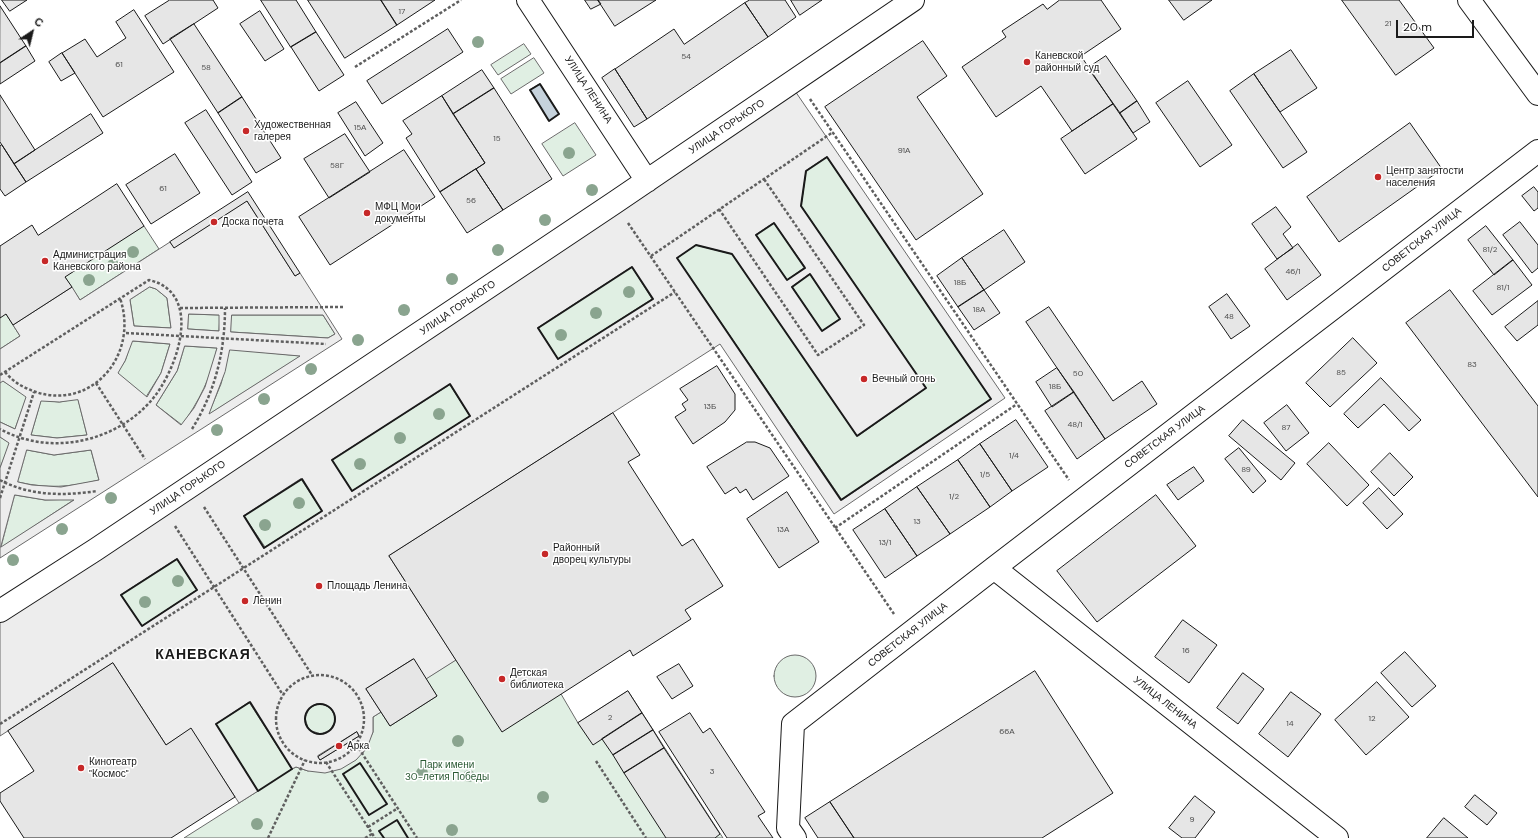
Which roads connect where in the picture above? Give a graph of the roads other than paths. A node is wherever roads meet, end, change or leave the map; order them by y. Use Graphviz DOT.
graph roads {
  1 [pos="528,0"];
  2 [pos="913,0"];
  3 [pos="1469,0"];
  4 [pos="1538,94"];
  5 [pos="1538,151"];
  6 [pos="647,181"];
  7 [pos="994,568"];
  8 [pos="0,611"];
  9 [pos="795,838"];
  10 [pos="1337,838"];
  1 -- 6 [label="street, УЛИЦА ЛЕНИНА"];
  2 -- 6 [label="street, УЛИЦА ГОРЬКОГО"];
  3 -- 4 [label="street"];
  5 -- 7 [label="street, СОВЕТСКАЯ УЛИЦА"];
  6 -- 8 [label="street, УЛИЦА ГОРЬКОГО"];
  7 -- 9 [label="street, СОВЕТСКАЯ УЛИЦА"];
  7 -- 10 [label="street, УЛИЦА ЛЕНИНА"];
}
